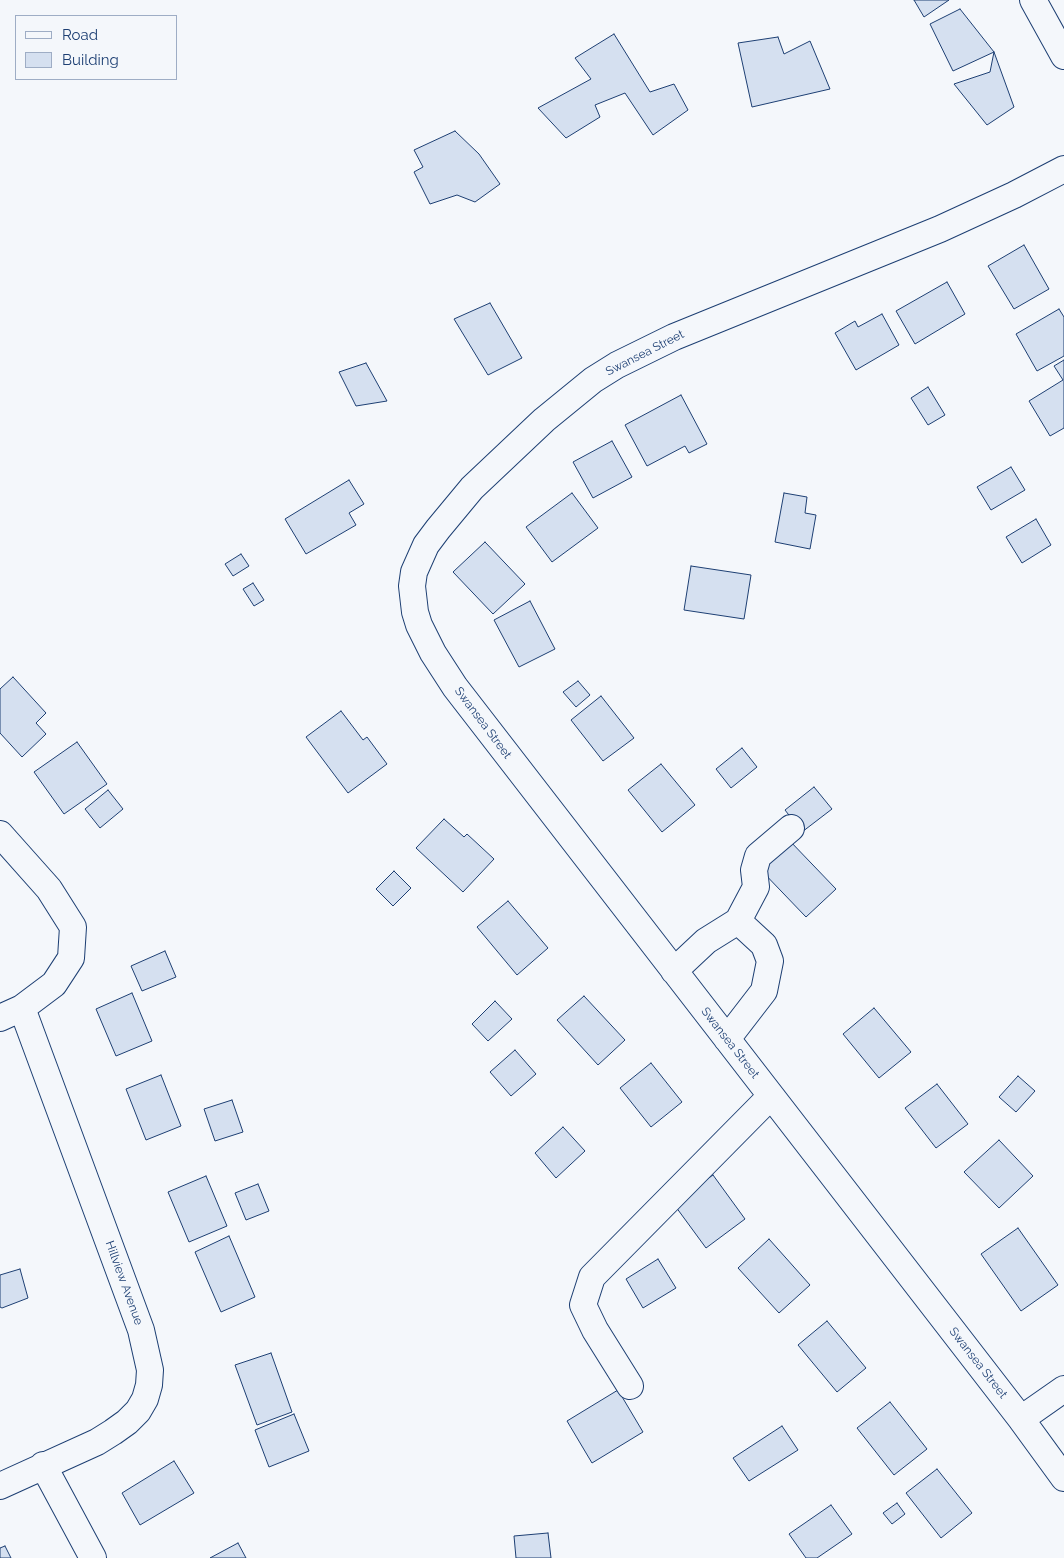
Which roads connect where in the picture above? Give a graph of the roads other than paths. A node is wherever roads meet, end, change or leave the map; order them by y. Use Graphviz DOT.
graph roads {
  1 [pos="1033,0"];
  2 [pos="1064,56"];
  3 [pos="1063,173"];
  4 [pos="791,828"];
  5 [pos="0,834"];
  6 [pos="738,921"];
  7 [pos="674,971"];
  8 [pos="11,1013"];
  9 [pos="727,1039"];
  10 [pos="771,1096"];
  11 [pos="630,1386"];
  12 [pos="1064,1389"];
  13 [pos="1021,1419"];
  14 [pos="43,1465"];
  15 [pos="1064,1478"];
  16 [pos="0,1486"];
  17 [pos="93,1558"];
  1 -- 2 [label="street"];
  3 -- 7 [label="street, Swansea Street"];
  4 -- 6 [label="street"];
  5 -- 8 [label="street"];
  6 -- 7 [label="street"];
  6 -- 9 [label="street"];
  7 -- 9 [label="street, Swansea Street"];
  8 -- 14 [label="street, Hillview Avenue"];
  9 -- 10 [label="street, Swansea Street"];
  10 -- 11 [label="street"];
  10 -- 13 [label="street, Swansea Street"];
  12 -- 13 [label="street"];
  13 -- 15 [label="street, Swansea Street"];
  14 -- 16 [label="street, Hillview Avenue"];
  14 -- 17 [label="street"];
}
